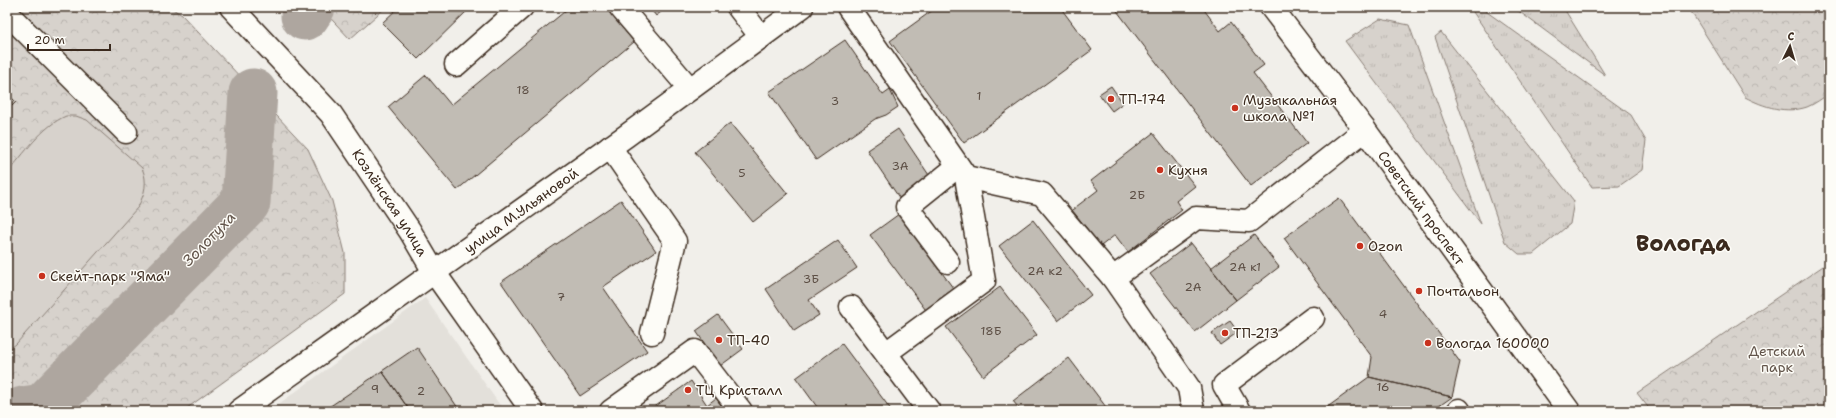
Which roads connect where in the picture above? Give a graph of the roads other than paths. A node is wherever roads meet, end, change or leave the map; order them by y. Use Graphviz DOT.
graph roads {
  1 [pos="232,7"];
  2 [pos="522,7"];
  3 [pos="620,7"];
  4 [pos="738,7"];
  5 [pos="802,7"];
  6 [pos="848,7"];
  7 [pos="1271,7"];
  8 [pos="7,13"];
  9 [pos="761,37"];
  10 [pos="456,65"];
  11 [pos="690,89"];
  12 [pos="1365,130"];
  13 [pos="126,132"];
  14 [pos="610,147"];
  15 [pos="962,172"];
  16 [pos="948,262"];
  17 [pos="434,272"];
  18 [pos="1113,278"];
  19 [pos="851,307"];
  20 [pos="1313,318"];
  21 [pos="652,333"];
  22 [pos="886,353"];
  23 [pos="239,411"];
  24 [pos="532,411"];
  25 [pos="611,411"];
  26 [pos="741,411"];
  27 [pos="929,411"];
  28 [pos="1193,411"];
  29 [pos="1240,411"];
  30 [pos="1569,411"];
  1 -- 17 [label="street, Козлёнская улица"];
  2 -- 10 [label="street"];
  3 -- 11 [label="street"];
  4 -- 9 [label="street"];
  5 -- 9 [label="street, улица М.Ульяновой"];
  6 -- 15 [label="street"];
  7 -- 12 [label="street, Советский проспект"];
  8 -- 13 [label="street"];
  9 -- 11 [label="street, улица М.Ульяновой"];
  11 -- 14 [label="street, улица М.Ульяновой"];
  12 -- 18 [label="street"];
  12 -- 30 [label="street, Советский проспект"];
  14 -- 17 [label="street, улица М.Ульяновой"];
  14 -- 21 [label="street"];
  15 -- 16 [label="street"];
  15 -- 18 [label="street"];
  15 -- 22 [label="street"];
  17 -- 23 [label="street, улица М.Ульяновой"];
  17 -- 24 [label="street, Козлёнская улица"];
  18 -- 28 [label="street"];
  19 -- 22 [label="street"];
  20 -- 29 [label="street"];
  22 -- 27 [label="street"];
  25 -- 26 [label="street"];
}
